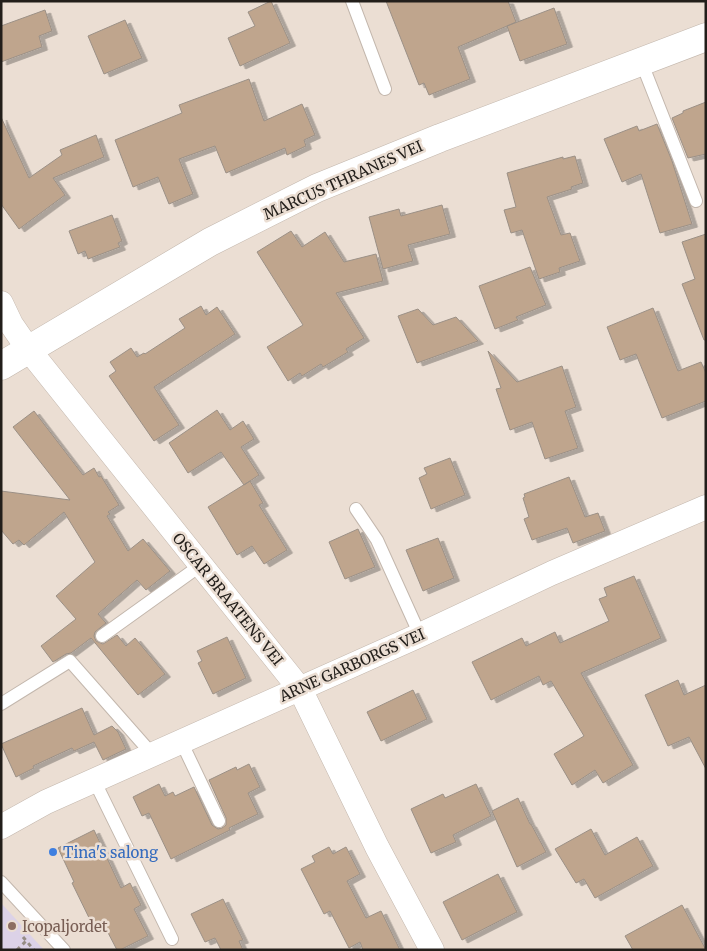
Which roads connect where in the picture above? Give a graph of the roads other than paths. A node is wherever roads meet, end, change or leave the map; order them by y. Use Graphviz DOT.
graph roads {
  1 [pos="352,1"];
  2 [pos="706,37"];
  3 [pos="641,61"];
  4 [pos="385,89"];
  5 [pos="696,201"];
  6 [pos="1,303"];
  7 [pos="29,350"];
  8 [pos="1,366"];
  9 [pos="706,507"];
  10 [pos="356,509"];
  11 [pos="201,566"];
  12 [pos="420,635"];
  13 [pos="102,636"];
  14 [pos="300,689"];
  15 [pos="1,704"];
  16 [pos="182,741"];
  17 [pos="152,754"];
  18 [pos="94,780"];
  19 [pos="218,821"];
  20 [pos="1,827"];
  21 [pos="1,882"];
  22 [pos="172,939"];
  23 [pos="64,950"];
  24 [pos="432,950"];
  1 -- 4 [label="lane"];
  2 -- 3 [label="main road, MARCUS THRANES VEI"];
  3 -- 5 [label="lane"];
  3 -- 7 [label="main road, MARCUS THRANES VEI"];
  6 -- 7 [label="street, OSCAR BRAATENS VEI"];
  7 -- 8 [label="main road, MARCUS THRANES VEI"];
  7 -- 11 [label="street, OSCAR BRAATENS VEI"];
  9 -- 12 [label="street, ARNE GARBORGS VEI"];
  10 -- 12 [label="lane"];
  11 -- 13 [label="lane"];
  11 -- 14 [label="street, OSCAR BRAATENS VEI"];
  12 -- 14 [label="street, ARNE GARBORGS VEI"];
  14 -- 16 [label="street, ARNE GARBORGS VEI"];
  14 -- 24 [label="street, OSCAR BRAATENS VEI"];
  15 -- 17 [label="lane"];
  16 -- 17 [label="street, ARNE GARBORGS VEI"];
  16 -- 19 [label="lane"];
  17 -- 18 [label="street, ARNE GARBORGS VEI"];
  18 -- 20 [label="street, ARNE GARBORGS VEI"];
  18 -- 22 [label="lane"];
  21 -- 23 [label="lane"];
}
